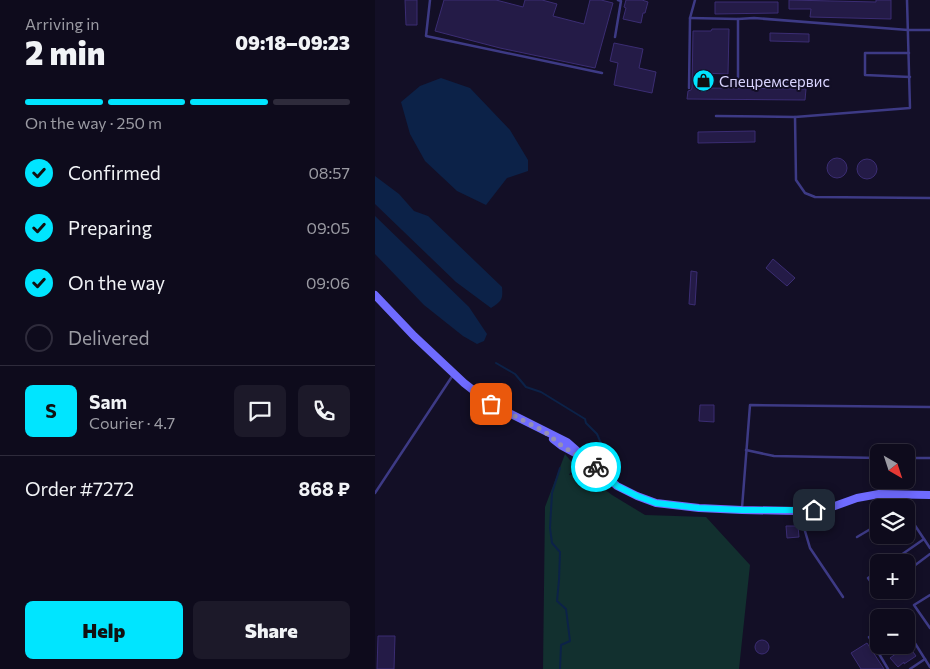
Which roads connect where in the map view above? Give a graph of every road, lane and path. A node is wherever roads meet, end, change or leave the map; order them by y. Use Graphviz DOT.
graph roads {
  1 [pos="431,0"];
  2 [pos="618,0"];
  3 [pos="695,0"];
  4 [pos="907,0"];
  5 [pos="690,18"];
  6 [pos="738,19"];
  7 [pos="908,30"];
  8 [pos="930,30"];
  9 [pos="615,36"];
  10 [pos="909,53"];
  11 [pos="602,73"];
  12 [pos="909,77"];
  13 [pos="811,82"];
  14 [pos="689,88"];
  15 [pos="717,116"];
  16 [pos="795,117"];
  17 [pos="930,198"];
  18 [pos="375,295"];
  19 [pos="454,374"];
  20 [pos="930,407"];
  21 [pos="746,450"];
  22 [pos="870,458"];
  23 [pos="915,458"];
  24 [pos="930,458"];
  25 [pos="375,493"];
  26 [pos="893,494"];
  27 [pos="907,494"];
  28 [pos="930,495"];
  29 [pos="892,499"];
  30 [pos="742,510"];
  31 [pos="797,511"];
  32 [pos="870,529"];
  33 [pos="857,536"];
  34 [pos="924,540"];
  35 [pos="930,548"];
  36 [pos="903,554"];
  37 [pos="930,554"];
  38 [pos="915,565"];
  39 [pos="930,595"];
  40 [pos="843,597"];
  41 [pos="930,628"];
  42 [pos="869,637"];
  43 [pos="915,644"];
  44 [pos="925,659"];
  45 [pos="930,667"];
  46 [pos="888,669"];
  47 [pos="910,669"];
  1 -- 11 [label="lane"];
  2 -- 9 [label="lane"];
  3 -- 5 [label="lane"];
  4 -- 7 [label="lane"];
  5 -- 6 [label="lane"];
  5 -- 14 [label="lane"];
  6 -- 7 [label="lane"];
  6 -- 13 [label="lane"];
  7 -- 8 [label="lane"];
  7 -- 10 [label="lane"];
  10 -- 12 [label="lane"];
  10 -- 12 [label="lane"];
  12 -- 16 [label="lane"];
  15 -- 16 [label="lane"];
  16 -- 17 [label="lane"];
  18 -- 19 [label="street"];
  19 -- 25 [label="lane"];
  19 -- 30 [label="street"];
  20 -- 21 [label="lane"];
  21 -- 22 [label="lane"];
  21 -- 30 [label="lane"];
  23 -- 24 [label="lane"];
  26 -- 27 [label="street"];
  26 -- 29 [label="lane"];
  26 -- 31 [label="street"];
  27 -- 28 [label="street"];
  27 -- 34 [label="lane"];
  30 -- 31 [label="street"];
  31 -- 40 [label="lane"];
  32 -- 33 [label="lane"];
  34 -- 35 [label="lane"];
  34 -- 36 [label="lane"];
  37 -- 38 [label="lane"];
  39 -- 41 [label="lane"];
  42 -- 46 [label="lane"];
  43 -- 44 [label="lane"];
  44 -- 45 [label="lane"];
  44 -- 47 [label="lane"];
}
